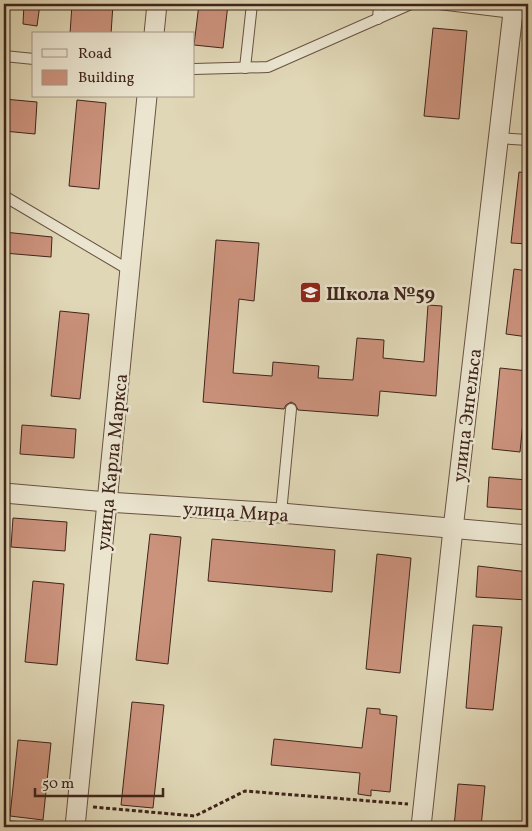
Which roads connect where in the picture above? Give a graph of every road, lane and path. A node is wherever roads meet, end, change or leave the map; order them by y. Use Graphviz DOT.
graph roads {
  1 [pos="157,4"];
  2 [pos="252,4"];
  3 [pos="379,4"];
  4 [pos="411,4"];
  5 [pos="438,4"];
  6 [pos="513,8"];
  7 [pos="378,19"];
  8 [pos="154,32"];
  9 [pos="4,56"];
  10 [pos="32,59"];
  11 [pos="195,68"];
  12 [pos="245,68"];
  13 [pos="147,98"];
  14 [pos="498,138"];
  15 [pos="528,140"];
  16 [pos="4,196"];
  17 [pos="129,270"];
  18 [pos="291,409"];
  19 [pos="4,492"];
  20 [pos="107,502"];
  21 [pos="281,514"];
  22 [pos="452,529"];
  23 [pos="528,535"];
  24 [pos="423,805"];
  25 [pos="77,806"];
  26 [pos="4,826"];
  27 [pos="17,827"];
  28 [pos="75,827"];
  29 [pos="421,827"];
  1 -- 8 [label="street"];
  2 -- 12 [label="lane"];
  3 -- 7 [label="lane"];
  4 -- 7 [label="lane"];
  5 -- 6 [label="lane"];
  6 -- 14 [label="street, улица Энгельса"];
  7 -- 12 [label="lane"];
  9 -- 10 [label="lane"];
  11 -- 12 [label="lane"];
  13 -- 17 [label="street, улица Карла Маркса"];
  14 -- 15 [label="lane"];
  14 -- 22 [label="street, улица Энгельса"];
  16 -- 17 [label="lane"];
  17 -- 20 [label="street, улица Карла Маркса"];
  18 -- 21 [label="lane"];
  19 -- 20 [label="street, улица Мира"];
  20 -- 21 [label="street, улица Мира"];
  20 -- 25 [label="street, улица Карла Маркса"];
  21 -- 22 [label="street, улица Мира"];
  22 -- 23 [label="street, улица Мира"];
  22 -- 24 [label="street, улица Энгельса"];
  24 -- 25 [label="path"];
  24 -- 29 [label="street, улица Энгельса"];
  25 -- 28 [label="street, улица Карла Маркса"];
  26 -- 27 [label="lane"];
}
